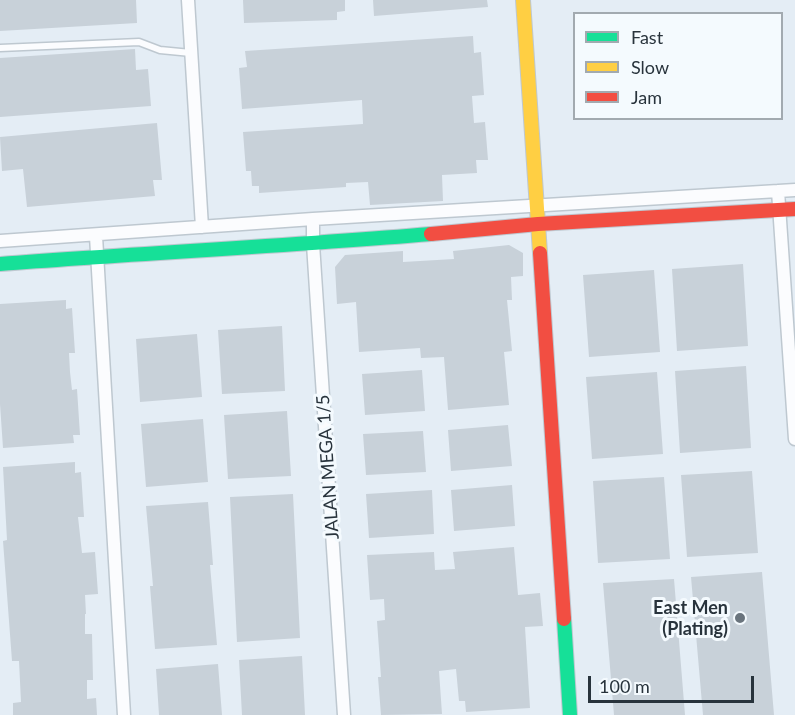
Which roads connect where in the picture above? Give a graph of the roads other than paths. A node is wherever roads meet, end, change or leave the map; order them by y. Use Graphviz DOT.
graph roads {
  1 [pos="188,0"];
  2 [pos="523,0"];
  3 [pos="0,48"];
  4 [pos="191,53"];
  5 [pos="795,190"];
  6 [pos="778,191"];
  7 [pos="536,205"];
  8 [pos="795,209"];
  9 [pos="778,210"];
  10 [pos="313,219"];
  11 [pos="538,224"];
  12 [pos="202,227"];
  13 [pos="96,236"];
  14 [pos="0,242"];
  15 [pos="313,244"];
  16 [pos="98,258"];
  17 [pos="0,264"];
  18 [pos="795,439"];
  19 [pos="124,715"];
  20 [pos="344,715"];
  21 [pos="570,715"];
  1 -- 4 [label="street"];
  2 -- 7 [label="street"];
  3 -- 4 [label="lane"];
  4 -- 12 [label="street"];
  5 -- 6 [label="street"];
  6 -- 7 [label="street"];
  6 -- 9 [label="street"];
  7 -- 10 [label="street"];
  7 -- 11 [label="street"];
  8 -- 9 [label="street"];
  9 -- 11 [label="street"];
  9 -- 18 [label="street"];
  10 -- 12 [label="street"];
  10 -- 15 [label="street, JALAN MEGA 1/5"];
  11 -- 15 [label="street"];
  11 -- 21 [label="street"];
  12 -- 13 [label="street"];
  13 -- 14 [label="street"];
  13 -- 16 [label="street"];
  15 -- 16 [label="street"];
  15 -- 20 [label="street, JALAN MEGA 1/5"];
  16 -- 17 [label="street"];
  16 -- 19 [label="street"];
}
